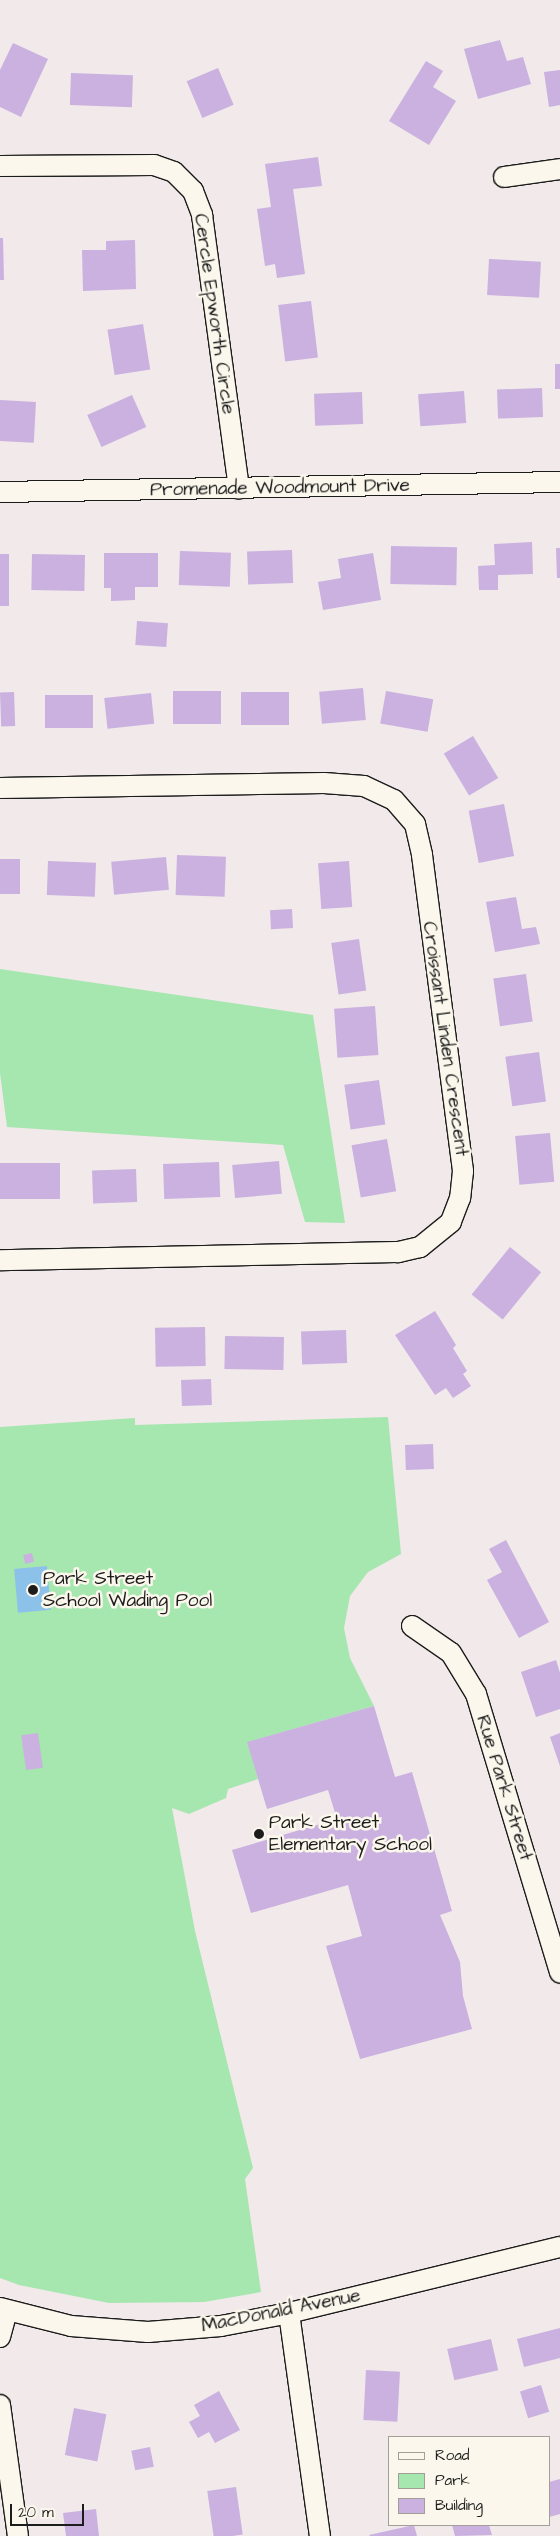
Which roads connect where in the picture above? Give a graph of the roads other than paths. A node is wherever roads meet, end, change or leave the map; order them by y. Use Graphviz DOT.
graph roads {
  1 [pos="0,166"];
  2 [pos="560,169"];
  3 [pos="504,177"];
  4 [pos="560,482"];
  5 [pos="239,489"];
  6 [pos="0,492"];
  7 [pos="0,788"];
  8 [pos="0,1260"];
  9 [pos="412,1626"];
  10 [pos="560,1973"];
  11 [pos="560,2247"];
  12 [pos="3,2309"];
  13 [pos="289,2313"];
  14 [pos="0,2337"];
  15 [pos="0,2405"];
  16 [pos="18,2536"];
  17 [pos="320,2536"];
  1 -- 5 [label="street, Cercle Epworth Circle"];
  2 -- 3 [label="street"];
  4 -- 5 [label="street, Promenade Woodmount Drive"];
  5 -- 6 [label="street, Promenade Woodmount Drive"];
  7 -- 8 [label="street, Croissant Linden Crescent"];
  9 -- 10 [label="street, Rue Park Street"];
  11 -- 13 [label="street, MacDonald Avenue"];
  12 -- 13 [label="street, MacDonald Avenue"];
  12 -- 14 [label="street"];
  13 -- 17 [label="street"];
  15 -- 16 [label="street"];
}
